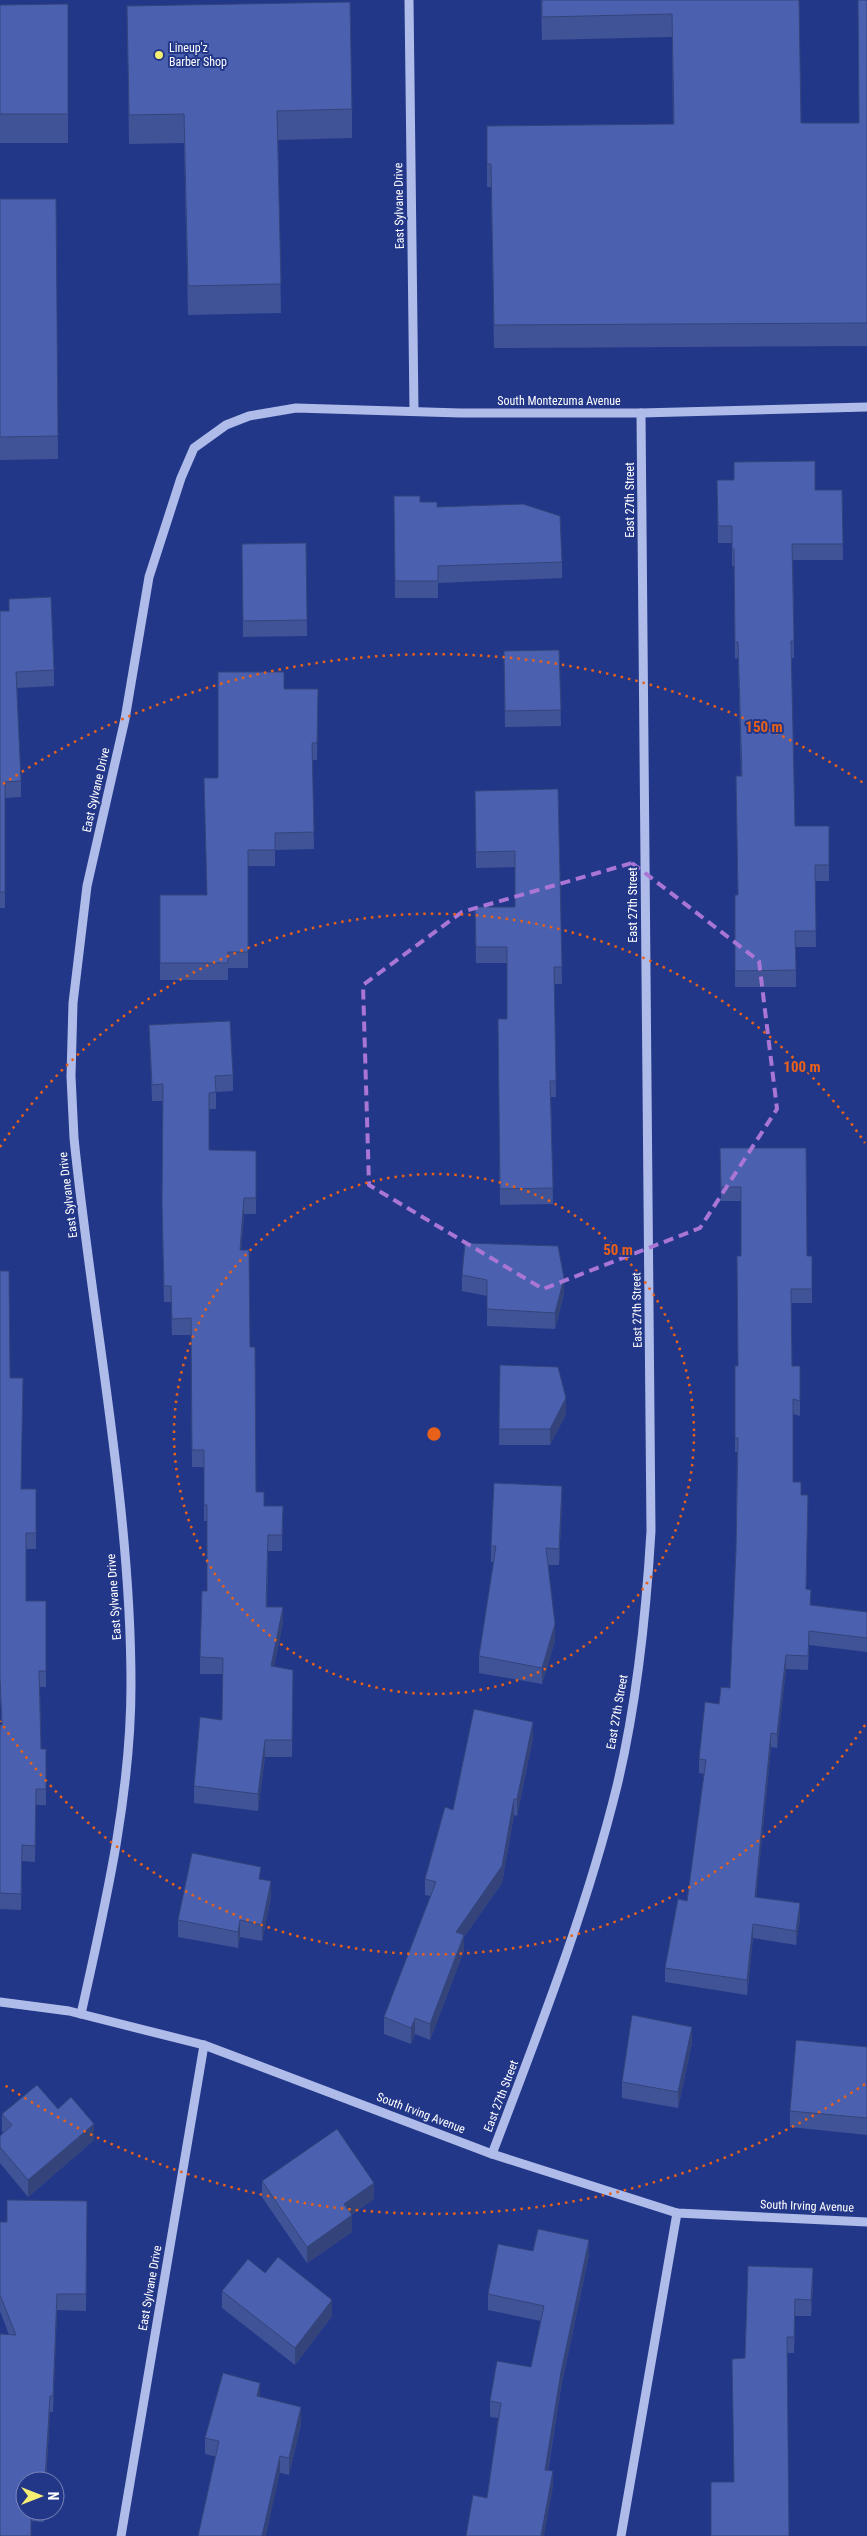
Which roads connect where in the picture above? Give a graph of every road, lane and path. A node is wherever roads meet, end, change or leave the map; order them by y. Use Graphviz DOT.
graph roads {
  1 [pos="409,0"];
  2 [pos="867,407"];
  3 [pos="414,411"];
  4 [pos="641,413"];
  5 [pos="252,415"];
  6 [pos="0,2002"];
  7 [pos="82,2014"];
  8 [pos="204,2044"];
  9 [pos="492,2154"];
  10 [pos="676,2213"];
  11 [pos="867,2222"];
  12 [pos="121,2536"];
  13 [pos="621,2536"];
  1 -- 3 [label="street, East Sylvane Drive"];
  2 -- 4 [label="street, South Montezuma Avenue"];
  3 -- 4 [label="street, South Montezuma Avenue"];
  3 -- 5 [label="street, South Montezuma Avenue"];
  4 -- 9 [label="street, East 27th Street"];
  5 -- 7 [label="street, East Sylvane Drive"];
  6 -- 7 [label="street, South Irving Avenue"];
  7 -- 8 [label="street, South Irving Avenue"];
  8 -- 9 [label="street, South Irving Avenue"];
  8 -- 12 [label="street, East Sylvane Drive"];
  9 -- 10 [label="street, South Irving Avenue"];
  10 -- 11 [label="street, South Irving Avenue"];
  10 -- 13 [label="street"];
}
